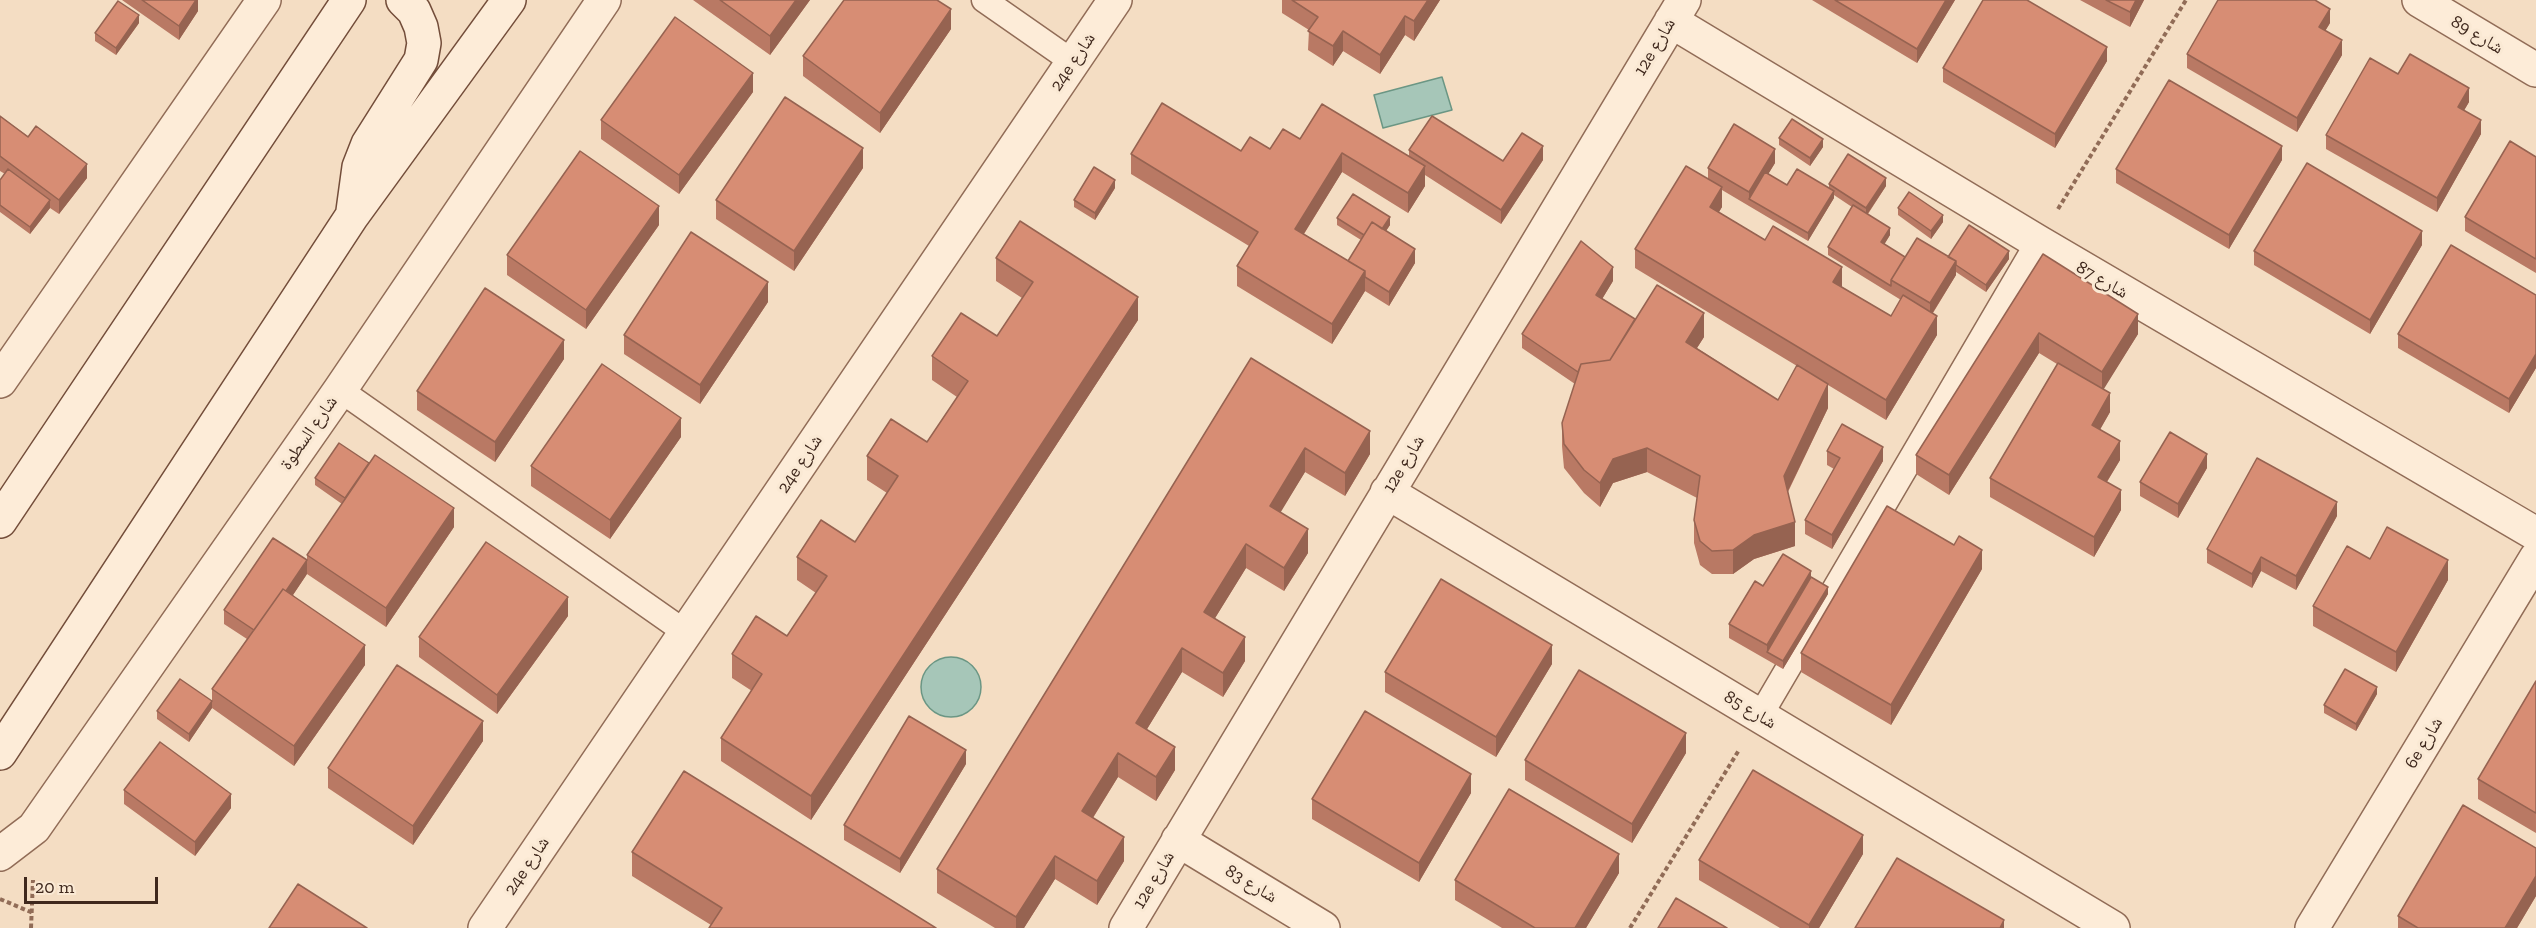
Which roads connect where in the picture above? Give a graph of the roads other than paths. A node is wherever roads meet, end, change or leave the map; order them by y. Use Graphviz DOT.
graph roads {
  1 [pos="264,0"];
  2 [pos="349,0"];
  3 [pos="404,0"];
  4 [pos="509,0"];
  5 [pos="604,0"];
  6 [pos="984,0"];
  7 [pos="1115,0"];
  8 [pos="2419,0"];
  9 [pos="1677,11"];
  10 [pos="1073,62"];
  11 [pos="2536,70"];
  12 [pos="352,216"];
  13 [pos="2038,242"];
  14 [pos="0,381"];
  15 [pos="340,390"];
  16 [pos="1388,492"];
  17 [pos="0,521"];
  18 [pos="2536,534"];
  19 [pos="2536,558"];
  20 [pos="685,632"];
  21 [pos="1760,716"];
  22 [pos="0,753"];
  23 [pos="1178,840"];
  24 [pos="0,854"];
  25 [pos="493,926"];
  26 [pos="1126,928"];
  27 [pos="1323,928"];
  28 [pos="2113,928"];
  29 [pos="2312,928"];
  1 -- 14 [label="street"];
  2 -- 17 [label="street"];
  3 -- 12 [label="street"];
  4 -- 12 [label="street"];
  5 -- 15 [label="street, شارع السطوة"];
  6 -- 10 [label="lane"];
  7 -- 10 [label="street, 24e شارع"];
  8 -- 11 [label="street, شارع 89"];
  9 -- 13 [label="street, شارع 87"];
  9 -- 16 [label="street, 12e شارع"];
  10 -- 20 [label="street, 24e شارع"];
  12 -- 22 [label="street"];
  13 -- 18 [label="street, شارع 87"];
  13 -- 21 [label="lane"];
  15 -- 20 [label="lane"];
  15 -- 24 [label="street, شارع السطوة"];
  16 -- 21 [label="street, شارع 85"];
  16 -- 23 [label="street, 12e شارع"];
  19 -- 29 [label="street, 6e شارع"];
  20 -- 25 [label="street, 24e شارع"];
  21 -- 28 [label="street, شارع 85"];
  23 -- 26 [label="street, 12e شارع"];
  23 -- 27 [label="street, شارع 83"];
}
